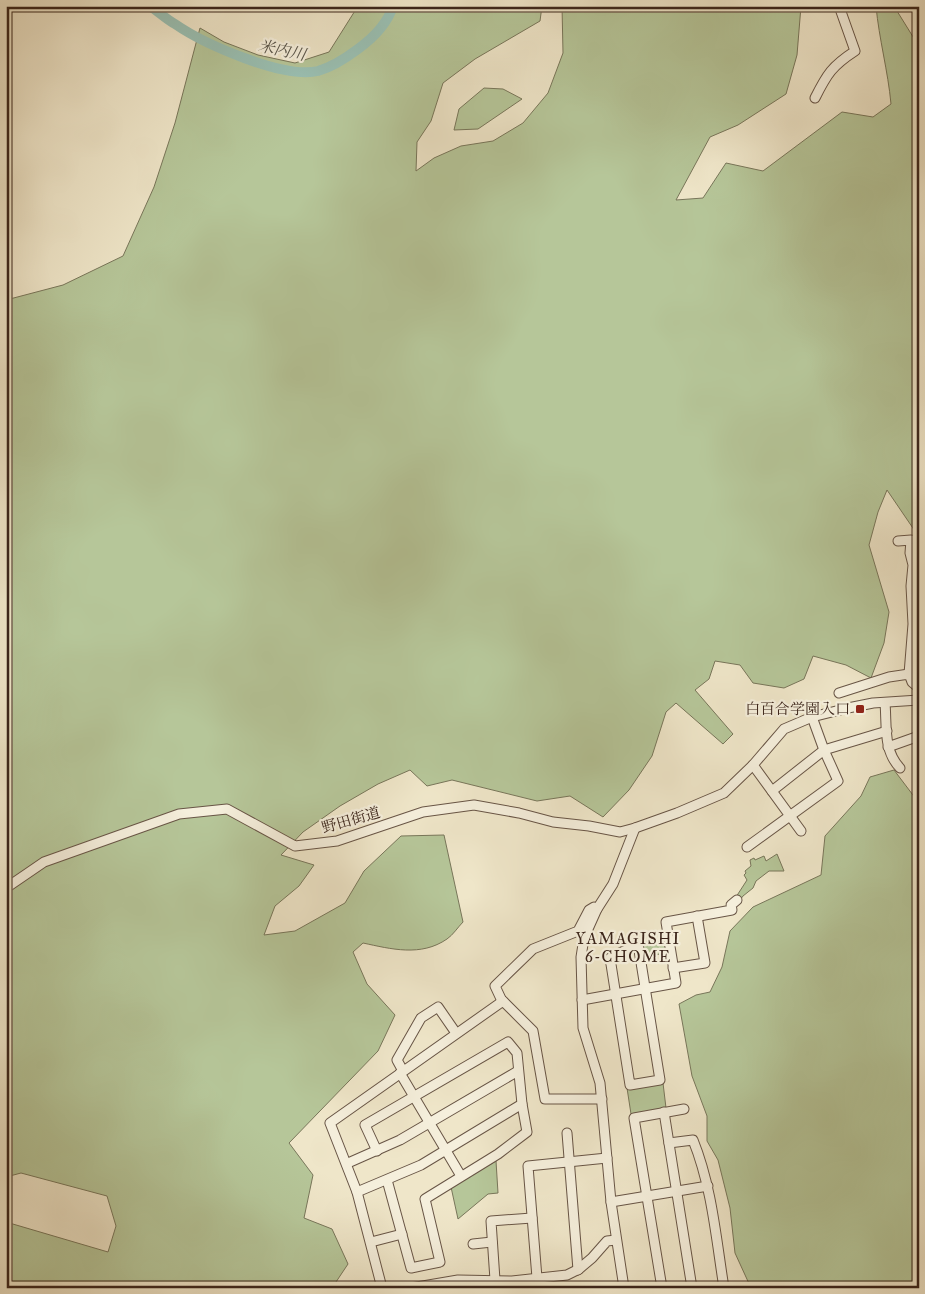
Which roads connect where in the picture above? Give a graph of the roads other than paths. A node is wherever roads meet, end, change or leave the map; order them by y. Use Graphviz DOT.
graph roads {
  1 [pos="839,6"];
  2 [pos="815,98"];
  3 [pos="898,541"];
  4 [pos="909,674"];
  5 [pos="919,688"];
  6 [pos="839,694"];
  7 [pos="919,700"];
  8 [pos="885,703"];
  9 [pos="812,717"];
  10 [pos="887,731"];
  11 [pos="919,736"];
  12 [pos="888,747"];
  13 [pos="824,750"];
  14 [pos="753,765"];
  15 [pos="900,768"];
  16 [pos="772,791"];
  17 [pos="791,816"];
  18 [pos="635,828"];
  19 [pos="801,831"];
  20 [pos="747,847"];
  21 [pos="6,888"];
  22 [pos="737,900"];
  23 [pos="597,909"];
  24 [pos="697,916"];
  25 [pos="673,968"];
  26 [pos="645,989"];
  27 [pos="616,994"];
  28 [pos="582,1000"];
  29 [pos="502,1001"];
  30 [pos="456,1033"];
  31 [pos="518,1071"];
  32 [pos="401,1072"];
  33 [pos="414,1097"];
  34 [pos="602,1100"];
  35 [pos="522,1104"];
  36 [pos="684,1109"];
  37 [pos="664,1112"];
  38 [pos="430,1124"];
  39 [pos="567,1133"];
  40 [pos="669,1144"];
  41 [pos="446,1150"];
  42 [pos="377,1151"];
  43 [pos="607,1158"];
  44 [pos="570,1162"];
  45 [pos="348,1163"];
  46 [pos="461,1176"];
  47 [pos="387,1180"];
  48 [pos="708,1186"];
  49 [pos="358,1192"];
  50 [pos="677,1192"];
  51 [pos="647,1196"];
  52 [pos="611,1202"];
  53 [pos="532,1218"];
  54 [pos="402,1234"];
  55 [pos="616,1240"];
  56 [pos="371,1242"];
  57 [pos="492,1242"];
  58 [pos="472,1244"];
  59 [pos="578,1270"];
  60 [pos="536,1278"];
  61 [pos="495,1280"];
  62 [pos="382,1288"];
  63 [pos="411,1288"];
  64 [pos="624,1288"];
  65 [pos="662,1288"];
  66 [pos="692,1288"];
  67 [pos="724,1288"];
  1 -- 2 [label="street"];
  3 -- 4 [label="street"];
  4 -- 5 [label="street"];
  4 -- 6 [label="street"];
  7 -- 8 [label="street, 野田街道"];
  8 -- 9 [label="street, 野田街道"];
  8 -- 10 [label="street"];
  9 -- 13 [label="street"];
  9 -- 14 [label="street, 野田街道"];
  10 -- 12 [label="street"];
  10 -- 13 [label="street"];
  11 -- 12 [label="street"];
  12 -- 15 [label="street"];
  13 -- 16 [label="street"];
  13 -- 17 [label="street"];
  14 -- 16 [label="street"];
  14 -- 18 [label="street, 野田街道"];
  16 -- 17 [label="street"];
  17 -- 19 [label="street"];
  17 -- 20 [label="street"];
  18 -- 21 [label="street, 野田街道"];
  18 -- 23 [label="street"];
  22 -- 24 [label="street"];
  23 -- 28 [label="street"];
  23 -- 29 [label="street"];
  24 -- 25 [label="street"];
  24 -- 25 [label="street"];
  25 -- 26 [label="street"];
  26 -- 27 [label="street"];
  26 -- 27 [label="street"];
  26 -- 27 [label="street"];
  27 -- 28 [label="street"];
  28 -- 34 [label="street"];
  29 -- 30 [label="street"];
  29 -- 34 [label="street"];
  30 -- 32 [label="street"];
  30 -- 32 [label="street"];
  31 -- 33 [label="street"];
  31 -- 35 [label="street"];
  31 -- 38 [label="street"];
  32 -- 33 [label="street"];
  32 -- 49 [label="street"];
  33 -- 38 [label="street"];
  33 -- 42 [label="street"];
  34 -- 43 [label="street"];
  35 -- 41 [label="street"];
  35 -- 46 [label="street"];
  36 -- 37 [label="street"];
  37 -- 40 [label="street"];
  37 -- 51 [label="street"];
  38 -- 41 [label="street"];
  38 -- 42 [label="street"];
  39 -- 44 [label="street"];
  40 -- 48 [label="street"];
  40 -- 50 [label="street"];
  41 -- 46 [label="street"];
  41 -- 47 [label="street"];
  42 -- 45 [label="street"];
  43 -- 44 [label="street"];
  43 -- 52 [label="street"];
  44 -- 53 [label="street"];
  44 -- 59 [label="street"];
  46 -- 54 [label="street"];
  47 -- 49 [label="street"];
  47 -- 54 [label="street"];
  48 -- 50 [label="street"];
  48 -- 67 [label="street"];
  49 -- 56 [label="street"];
  50 -- 51 [label="street"];
  50 -- 66 [label="street"];
  51 -- 52 [label="street"];
  51 -- 65 [label="street"];
  52 -- 55 [label="street"];
  53 -- 57 [label="street"];
  53 -- 60 [label="street"];
  54 -- 56 [label="street"];
  55 -- 59 [label="street"];
  55 -- 64 [label="street"];
  56 -- 62 [label="street"];
  57 -- 58 [label="street"];
  57 -- 61 [label="street"];
  59 -- 60 [label="street"];
  60 -- 61 [label="street"];
  61 -- 63 [label="street"];
}
